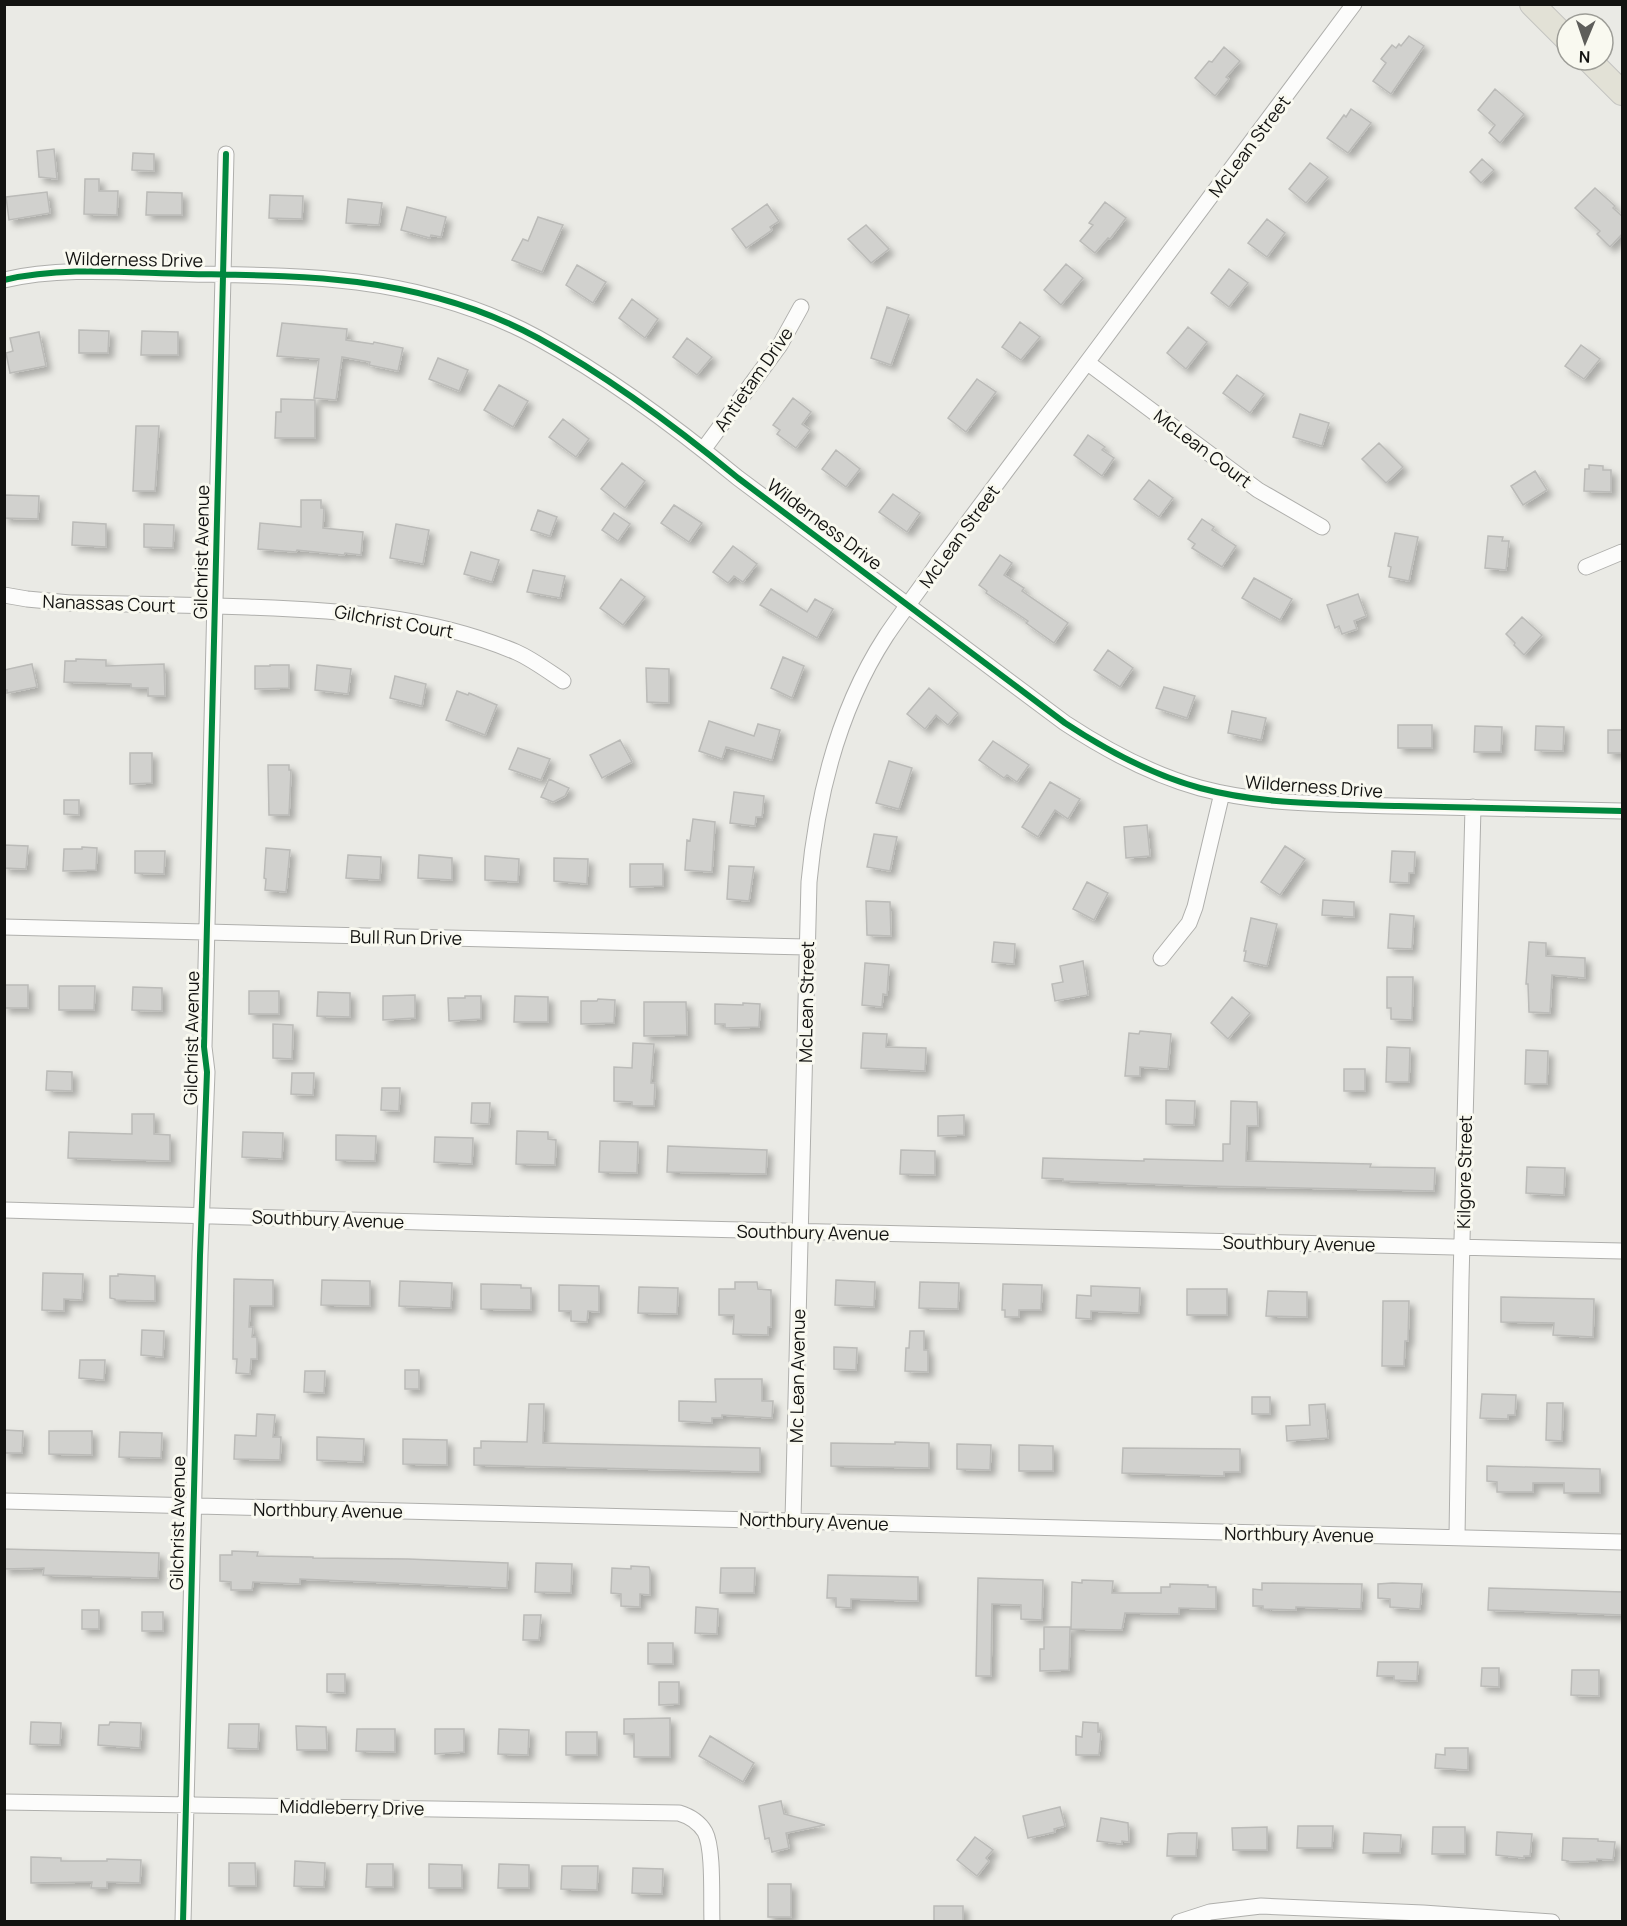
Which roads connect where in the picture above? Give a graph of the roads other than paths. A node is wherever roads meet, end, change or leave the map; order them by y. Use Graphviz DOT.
graph roads {
  1 [pos="1354,4"];
  2 [pos="1532,4"];
  3 [pos="1555,27"];
  4 [pos="1601,72"];
  5 [pos="1623,93"];
  6 [pos="226,154"];
  7 [pos="223,275"];
  8 [pos="4,280"];
  9 [pos="801,307"];
  10 [pos="1088,363"];
  11 [pos="703,450"];
  12 [pos="1322,527"];
  13 [pos="1623,552"];
  14 [pos="1586,567"];
  15 [pos="4,594"];
  16 [pos="908,605"];
  17 [pos="215,606"];
  18 [pos="563,681"];
  19 [pos="1222,793"];
  20 [pos="1473,807"];
  21 [pos="1623,811"];
  22 [pos="4,927"];
  23 [pos="207,933"];
  24 [pos="807,947"];
  25 [pos="1161,958"];
  26 [pos="4,1210"];
  27 [pos="201,1216"];
  28 [pos="800,1232"];
  29 [pos="1462,1246"];
  30 [pos="1623,1251"];
  31 [pos="4,1501"];
  32 [pos="193,1506"];
  33 [pos="793,1520"];
  34 [pos="1457,1537"];
  35 [pos="1623,1542"];
  36 [pos="4,1802"];
  37 [pos="186,1805"];
  38 [pos="183,1922"];
  39 [pos="712,1922"];
  40 [pos="1179,1922"];
  41 [pos="1552,1922"];
  1 -- 10 [label="street, McLean Street"];
  2 -- 3 [label="main road"];
  4 -- 5 [label="main road"];
  6 -- 7 [label="street, Gilchrist Avenue"];
  7 -- 8 [label="street, Wilderness Drive"];
  7 -- 11 [label="street, Wilderness Drive"];
  7 -- 17 [label="street, Gilchrist Avenue"];
  9 -- 11 [label="street, Antietam Drive"];
  10 -- 12 [label="street, McLean Court"];
  10 -- 16 [label="street, McLean Street"];
  11 -- 16 [label="street, Wilderness Drive"];
  13 -- 14 [label="street"];
  15 -- 17 [label="street, Nanassas Court"];
  16 -- 19 [label="street, Wilderness Drive"];
  16 -- 24 [label="street, McLean Street"];
  17 -- 18 [label="street, Gilchrist Court"];
  17 -- 23 [label="street, Gilchrist Avenue"];
  19 -- 20 [label="street, Wilderness Drive"];
  19 -- 25 [label="street"];
  20 -- 21 [label="street, Wilderness Drive"];
  20 -- 29 [label="street, Kilgore Street"];
  22 -- 23 [label="street, Bull Run Drive"];
  23 -- 24 [label="street, Bull Run Drive"];
  23 -- 27 [label="street, Gilchrist Avenue"];
  24 -- 28 [label="street, McLean Street"];
  26 -- 27 [label="street, Southbury Avenue"];
  27 -- 28 [label="street, Southbury Avenue"];
  27 -- 32 [label="street, Gilchrist Avenue"];
  28 -- 29 [label="street, Southbury Avenue"];
  28 -- 33 [label="street, Mc Lean Avenue"];
  29 -- 30 [label="street, Southbury Avenue"];
  29 -- 34 [label="street, Kilgore Street"];
  31 -- 32 [label="street, Northbury Avenue"];
  32 -- 33 [label="street, Northbury Avenue"];
  32 -- 37 [label="street, Gilchrist Avenue"];
  33 -- 34 [label="street, Northbury Avenue"];
  34 -- 35 [label="street, Northbury Avenue"];
  36 -- 37 [label="street, Middleberry Drive"];
  37 -- 38 [label="street, Gilchrist Avenue"];
  37 -- 39 [label="street, Middleberry Drive"];
  40 -- 41 [label="street"];
}
